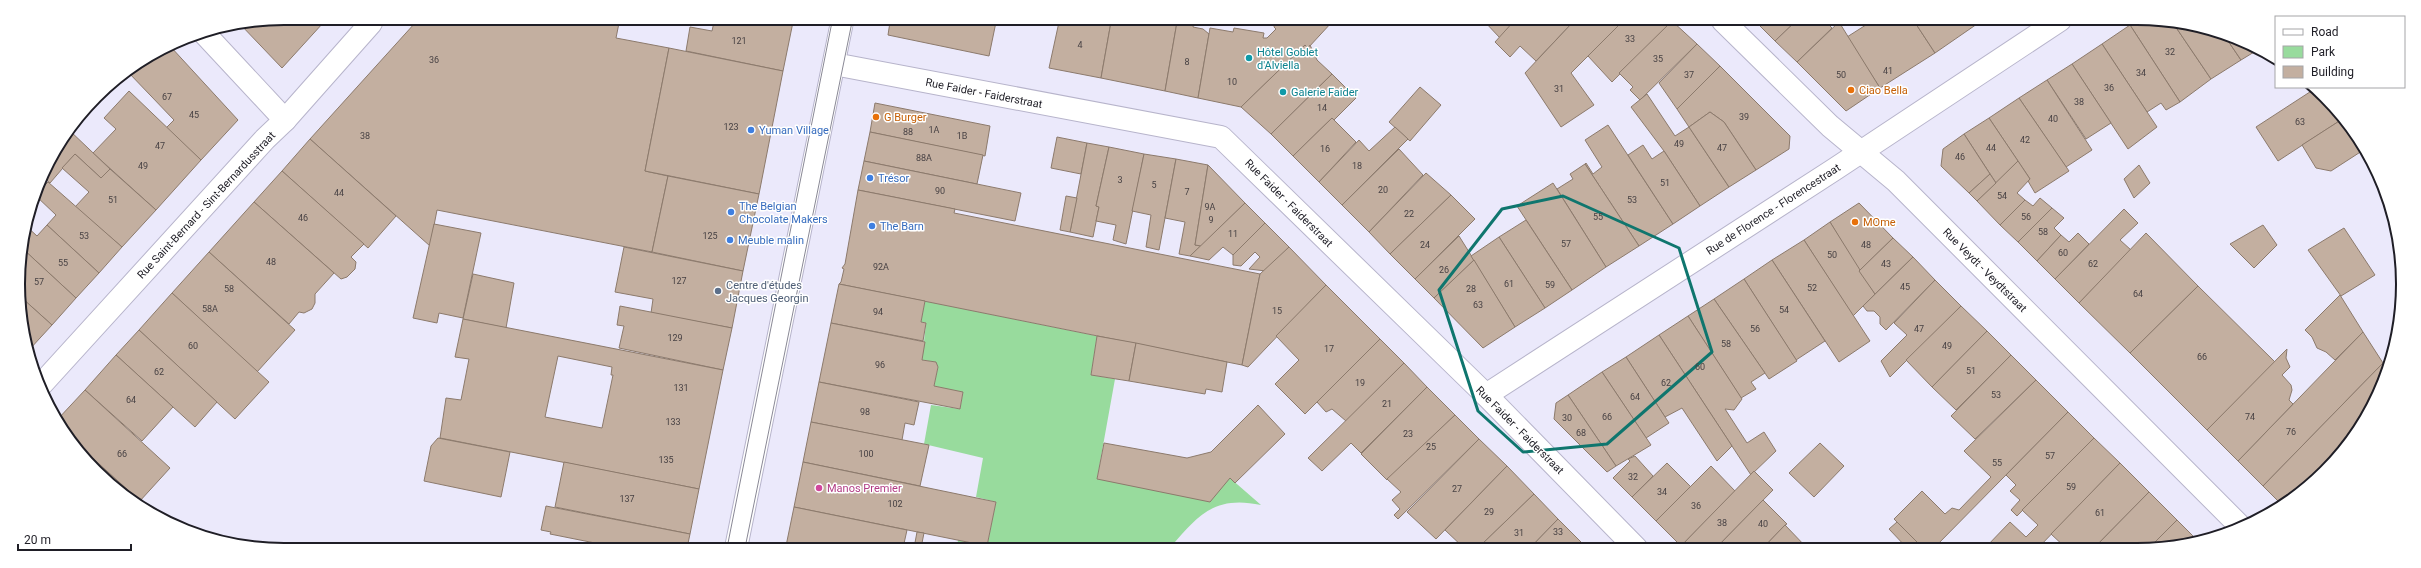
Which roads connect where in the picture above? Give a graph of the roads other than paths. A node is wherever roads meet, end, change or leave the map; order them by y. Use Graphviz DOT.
graph roads {
  1 [pos="369,25"];
  2 [pos="841,25"];
  3 [pos="1727,25"];
  4 [pos="2052,25"];
  5 [pos="208,37"];
  6 [pos="834,64"];
  7 [pos="285,120"];
  8 [pos="1861,152"];
  9 [pos="44,381"];
  10 [pos="1486,395"];
  11 [pos="2237,523"];
  12 [pos="737,543"];
  13 [pos="1631,543"];
  1 -- 7 [label="street, Rue Saint-Bernard - Sint-Bernardusstraat"];
  2 -- 6 [label="street"];
  3 -- 8 [label="street, Rue Veydt - Veydtstraat"];
  4 -- 8 [label="street, Rue de Florence - Florencestraat"];
  5 -- 7 [label="street"];
  6 -- 10 [label="street, Rue Faider - Faiderstraat"];
  6 -- 12 [label="street"];
  7 -- 9 [label="street, Rue Saint-Bernard - Sint-Bernardusstraat"];
  8 -- 10 [label="street, Rue de Florence - Florencestraat"];
  8 -- 11 [label="street, Rue Veydt - Veydtstraat"];
  10 -- 13 [label="street, Rue Faider - Faiderstraat"];
}
